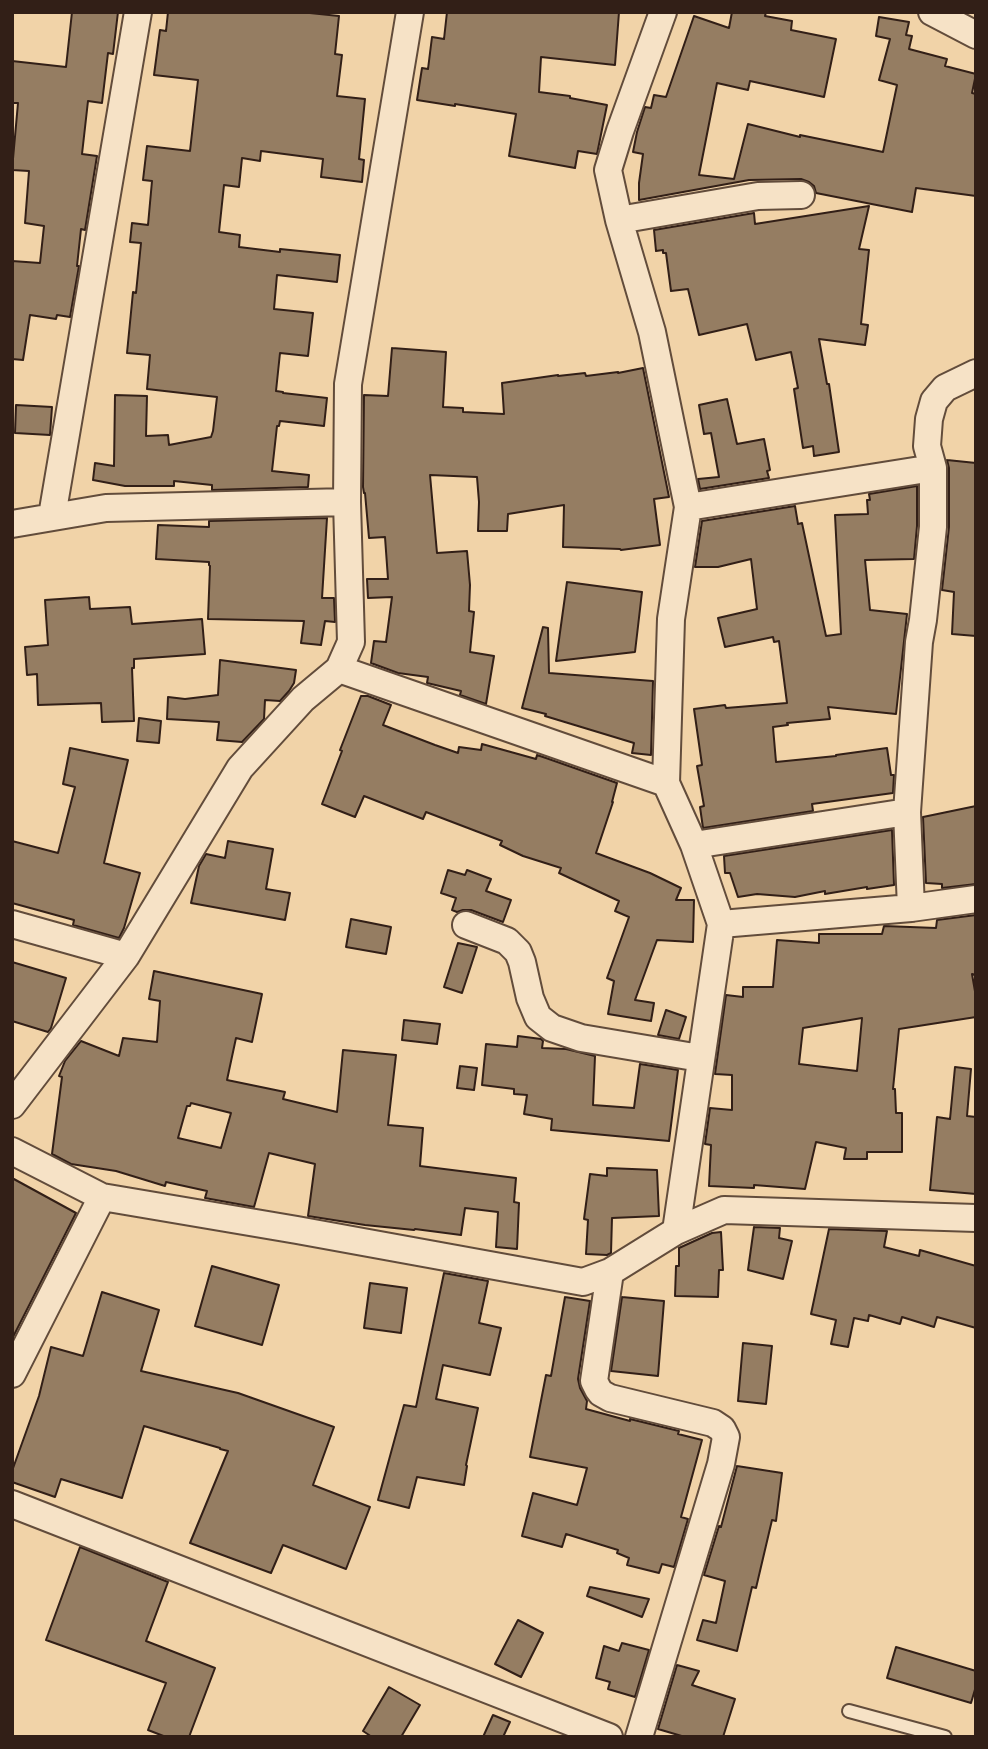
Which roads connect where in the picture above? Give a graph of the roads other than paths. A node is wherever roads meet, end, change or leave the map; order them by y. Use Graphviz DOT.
graph roads {
  1 [pos="138,12"];
  2 [pos="410,12"];
  3 [pos="663,12"];
  4 [pos="932,12"];
  5 [pos="976,35"];
  6 [pos="802,195"];
  7 [pos="619,220"];
  8 [pos="976,373"];
  9 [pos="933,468"];
  10 [pos="346,502"];
  11 [pos="688,508"];
  12 [pos="52,516"];
  13 [pos="12,524"];
  14 [pos="339,669"];
  15 [pos="666,783"];
  16 [pos="907,812"];
  17 [pos="694,845"];
  18 [pos="976,899"];
  19 [pos="911,908"];
  20 [pos="12,924"];
  21 [pos="721,924"];
  22 [pos="466,925"];
  23 [pos="126,956"];
  24 [pos="700,1058"];
  25 [pos="12,1105"];
  26 [pos="12,1151"];
  27 [pos="102,1197"];
  28 [pos="976,1218"];
  29 [pos="676,1231"];
  30 [pos="610,1272"];
  31 [pos="12,1374"];
  32 [pos="12,1504"];
  33 [pos="849,1711"];
  34 [pos="609,1737"];
  35 [pos="639,1737"];
  36 [pos="945,1737"];
  1 -- 12 [label="street"];
  2 -- 10 [label="street"];
  3 -- 7 [label="street"];
  4 -- 5 [label="street"];
  6 -- 7 [label="street"];
  7 -- 11 [label="street"];
  8 -- 9 [label="street"];
  9 -- 11 [label="street"];
  9 -- 16 [label="street"];
  10 -- 12 [label="street"];
  10 -- 14 [label="street"];
  11 -- 15 [label="street"];
  12 -- 13 [label="street"];
  14 -- 15 [label="street"];
  14 -- 23 [label="street"];
  15 -- 17 [label="street"];
  16 -- 17 [label="street"];
  16 -- 19 [label="street"];
  17 -- 21 [label="street"];
  18 -- 19 [label="street"];
  19 -- 21 [label="street"];
  20 -- 23 [label="street"];
  21 -- 24 [label="street"];
  22 -- 24 [label="street"];
  23 -- 25 [label="street"];
  24 -- 29 [label="street"];
  26 -- 27 [label="street"];
  27 -- 30 [label="street"];
  27 -- 31 [label="street"];
  28 -- 29 [label="street"];
  29 -- 30 [label="street"];
  30 -- 35 [label="street"];
  32 -- 34 [label="street"];
  33 -- 36 [label="lane"];
}
